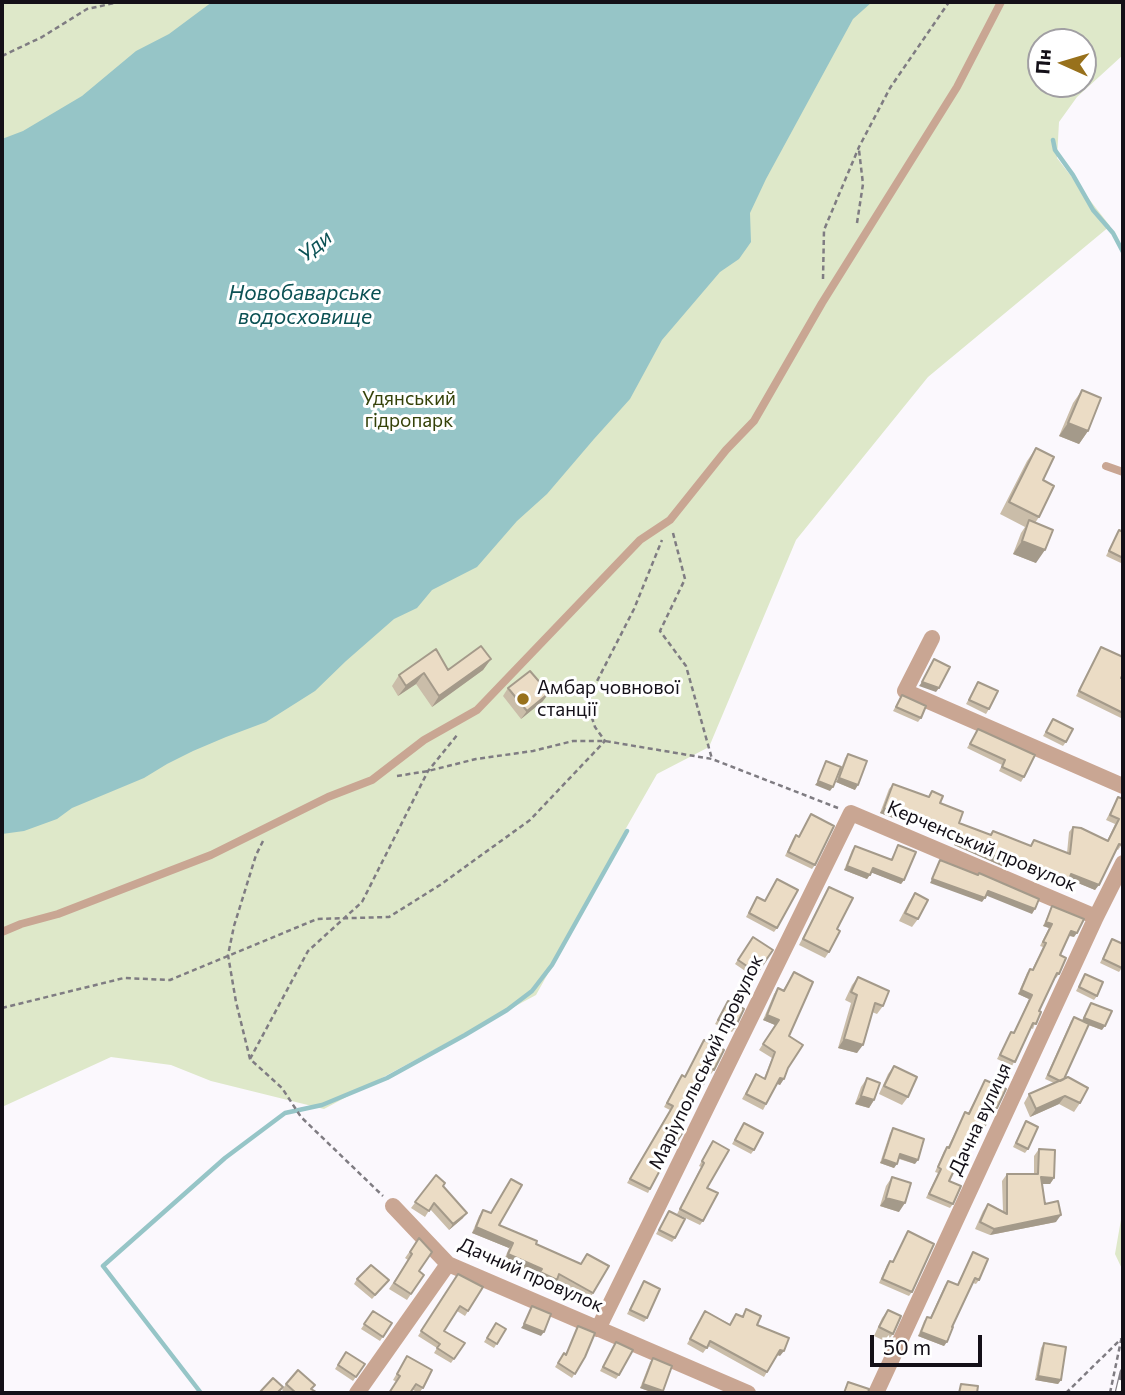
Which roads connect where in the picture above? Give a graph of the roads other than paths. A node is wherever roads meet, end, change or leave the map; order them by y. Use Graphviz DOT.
graph roads {
  1 [pos="1001,2"];
  2 [pos="1106,466"];
  3 [pos="1123,472"];
  4 [pos="932,638"];
  5 [pos="1123,786"];
  6 [pos="851,813"];
  7 [pos="1123,863"];
  8 [pos="1096,917"];
  9 [pos="2,932"];
  10 [pos="393,1206"];
  11 [pos="448,1264"];
  12 [pos="598,1329"];
  13 [pos="357,1393"];
  14 [pos="748,1393"];
  15 [pos="877,1393"];
  1 -- 9 [label="lane"];
  2 -- 3 [label="lane"];
  4 -- 5 [label="street"];
  6 -- 8 [label="street, Керченський провулок"];
  6 -- 12 [label="street, Маріупольський провулок"];
  7 -- 8 [label="street, Дачна вулиця"];
  8 -- 15 [label="street, Дачна вулиця"];
  10 -- 11 [label="street, Дачний провулок"];
  11 -- 12 [label="street, Дачний провулок"];
  11 -- 13 [label="street"];
  12 -- 14 [label="street, Дачний провулок"];
}
